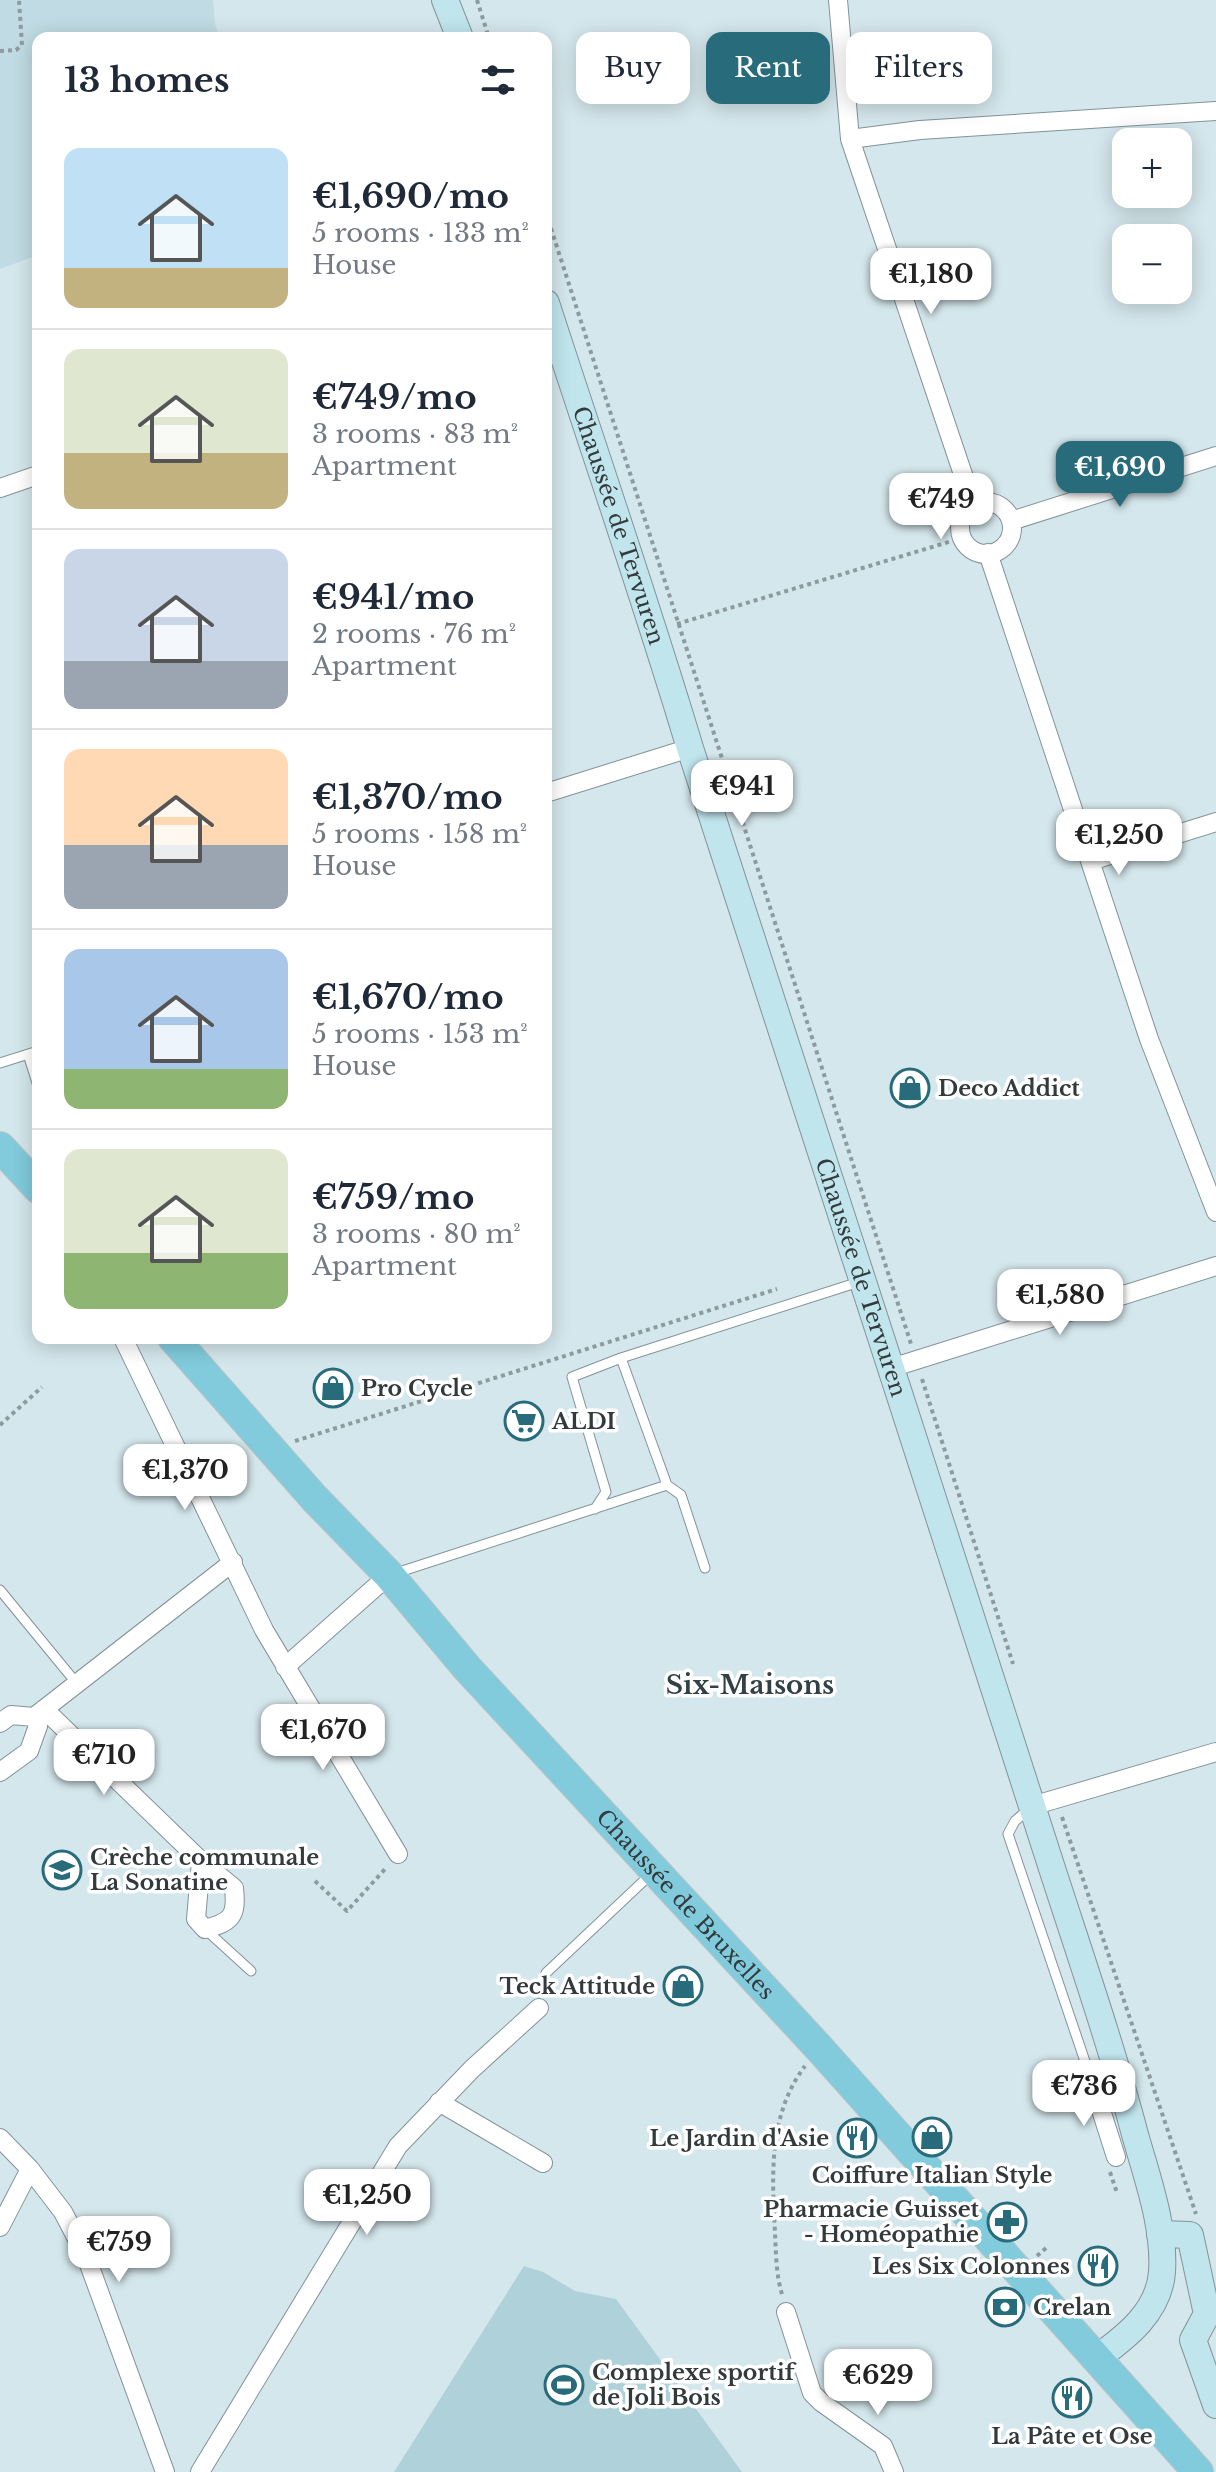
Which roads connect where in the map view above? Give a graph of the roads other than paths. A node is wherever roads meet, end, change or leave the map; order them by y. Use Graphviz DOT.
graph roads {
  1 [pos="838,0"];
  2 [pos="447,1"];
  3 [pos="458,32"];
  4 [pos="1216,111"];
  5 [pos="850,139"];
  6 [pos="552,322"];
  7 [pos="1216,456"];
  8 [pos="32,477"];
  9 [pos="0,488"];
  10 [pos="973,504"];
  11 [pos="1011,521"];
  12 [pos="988,553"];
  13 [pos="690,748"];
  14 [pos="552,791"];
  15 [pos="1216,822"];
  16 [pos="1091,861"];
  17 [pos="32,1052"];
  18 [pos="0,1063"];
  19 [pos="0,1147"];
  20 [pos="32,1182"];
  21 [pos="1216,1212"];
  22 [pos="1216,1266"];
  23 [pos="862,1281"];
  24 [pos="126,1344"];
  25 [pos="178,1344"];
  26 [pos="621,1358"];
  27 [pos="891,1368"];
  28 [pos="667,1485"];
  29 [pos="595,1509"];
  30 [pos="233,1562"];
  31 [pos="705,1568"];
  32 [pos="389,1575"];
  33 [pos="0,1590"];
  34 [pos="285,1667"];
  35 [pos="78,1685"];
  36 [pos="39,1713"];
  37 [pos="0,1723"];
  38 [pos="1216,1752"];
  39 [pos="0,1772"];
  40 [pos="1044,1802"];
  41 [pos="398,1854"];
  42 [pos="201,1861"];
  43 [pos="654,1871"];
  44 [pos="205,1929"];
  45 [pos="251,1971"];
  46 [pos="546,1973"];
  47 [pos="539,2008"];
  48 [pos="1119,2078"];
  49 [pos="1093,2085"];
  50 [pos="439,2102"];
  51 [pos="0,2138"];
  52 [pos="1116,2157"];
  53 [pos="543,2163"];
  54 [pos="30,2169"];
  55 [pos="0,2227"];
  56 [pos="1160,2234"];
  57 [pos="786,2312"];
  58 [pos="1097,2358"];
  59 [pos="1216,2405"];
  60 [pos="165,2472"];
  61 [pos="200,2472"];
  62 [pos="894,2472"];
  63 [pos="1198,2472"];
  1 -- 5 [label="street"];
  2 -- 3 [label="main road"];
  4 -- 5 [label="street"];
  5 -- 10 [label="street"];
  6 -- 13 [label="main road, Chaussée de Tervuren"];
  7 -- 11 [label="street"];
  8 -- 9 [label="street"];
  10 -- 11 [label="street"];
  10 -- 12 [label="street"];
  11 -- 12 [label="street"];
  12 -- 16 [label="street"];
  13 -- 14 [label="street"];
  13 -- 23 [label="main road, Chaussée de Tervuren"];
  15 -- 16 [label="street"];
  16 -- 21 [label="street"];
  17 -- 18 [label="lane"];
  19 -- 20 [label="main road"];
  22 -- 27 [label="street"];
  23 -- 26 [label="lane"];
  23 -- 27 [label="main road, Chaussée de Tervuren"];
  24 -- 30 [label="street"];
  25 -- 32 [label="main road, Chaussée de Bruxelles"];
  26 -- 28 [label="lane"];
  26 -- 29 [label="lane"];
  27 -- 40 [label="main road, Chaussée de Tervuren"];
  28 -- 29 [label="lane"];
  28 -- 31 [label="lane"];
  29 -- 32 [label="lane"];
  30 -- 34 [label="street"];
  30 -- 35 [label="street"];
  32 -- 34 [label="street"];
  32 -- 43 [label="main road, Chaussée de Bruxelles"];
  33 -- 35 [label="lane"];
  34 -- 41 [label="street"];
  35 -- 36 [label="street"];
  36 -- 37 [label="street"];
  36 -- 39 [label="street"];
  36 -- 42 [label="street"];
  38 -- 40 [label="street"];
  40 -- 48 [label="main road, Chaussée de Tervuren"];
  40 -- 49 [label="lane"];
  42 -- 44 [label="street"];
  42 -- 44 [label="street"];
  43 -- 46 [label="lane"];
  43 -- 58 [label="main road, Chaussée de Bruxelles"];
  44 -- 45 [label="lane"];
  47 -- 50 [label="street"];
  48 -- 49 [label="lane"];
  48 -- 56 [label="main road, Chaussée de Tervuren"];
  49 -- 52 [label="street"];
  50 -- 53 [label="street"];
  50 -- 61 [label="street"];
  51 -- 54 [label="street"];
  54 -- 55 [label="street"];
  54 -- 60 [label="street"];
  56 -- 58 [label="main road, Chaussée de Tervuren"];
  56 -- 59 [label="main road"];
  57 -- 62 [label="street"];
  58 -- 63 [label="main road, Chaussée de Bruxelles"];
}
